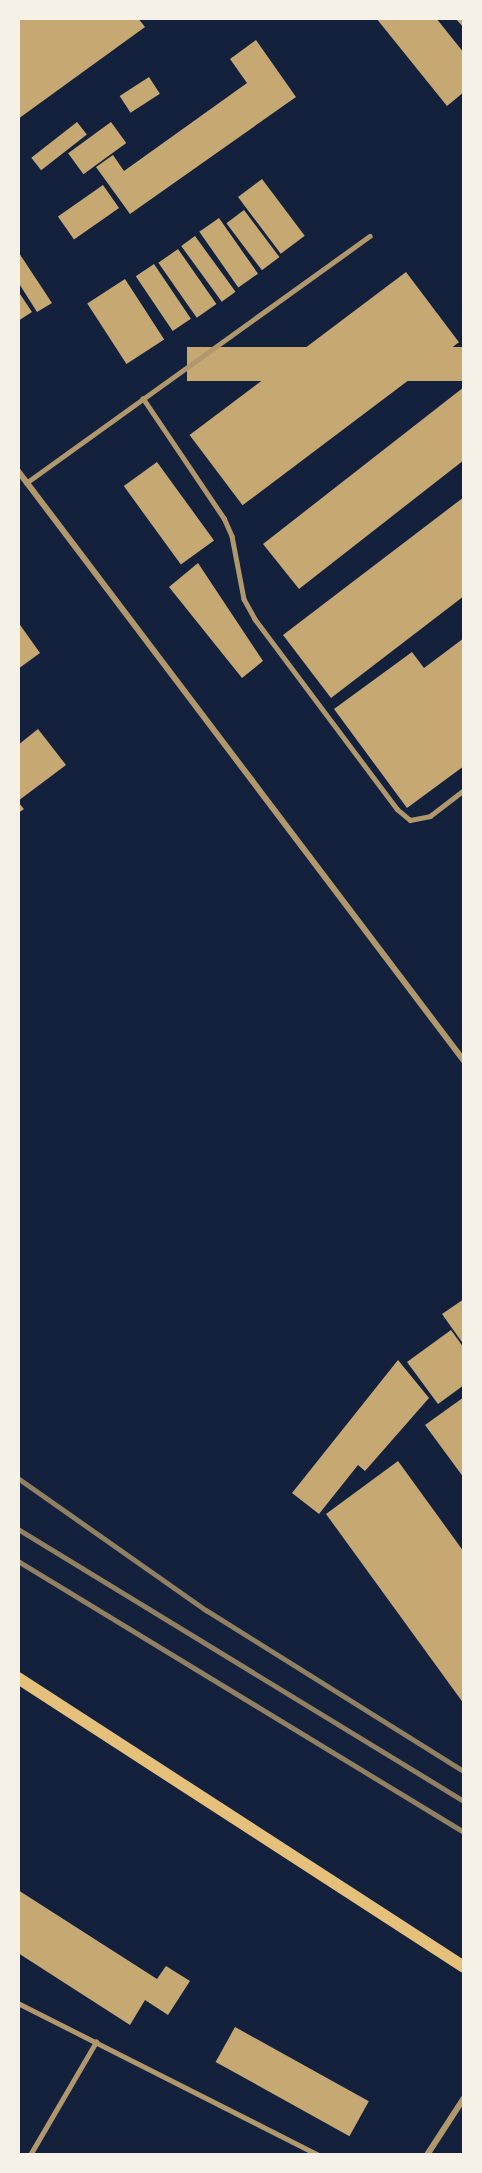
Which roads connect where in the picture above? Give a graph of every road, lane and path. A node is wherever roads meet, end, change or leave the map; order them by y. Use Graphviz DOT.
graph roads {
  1 [pos="370,236"];
  2 [pos="142,398"];
  3 [pos="18,471"];
  4 [pos="26,483"];
  5 [pos="464,790"];
  6 [pos="464,1061"];
  7 [pos="18,1678"];
  8 [pos="464,1967"];
  9 [pos="18,2003"];
  10 [pos="96,2042"];
  11 [pos="464,2098"];
  12 [pos="30,2155"];
  13 [pos="319,2155"];
  14 [pos="427,2155"];
  1 -- 2 [label="lane"];
  2 -- 4 [label="lane"];
  2 -- 5 [label="lane"];
  3 -- 4 [label="street"];
  4 -- 6 [label="street"];
  7 -- 8 [label="main road"];
  9 -- 10 [label="lane"];
  10 -- 12 [label="lane"];
  10 -- 13 [label="lane"];
  11 -- 14 [label="street"];
}
